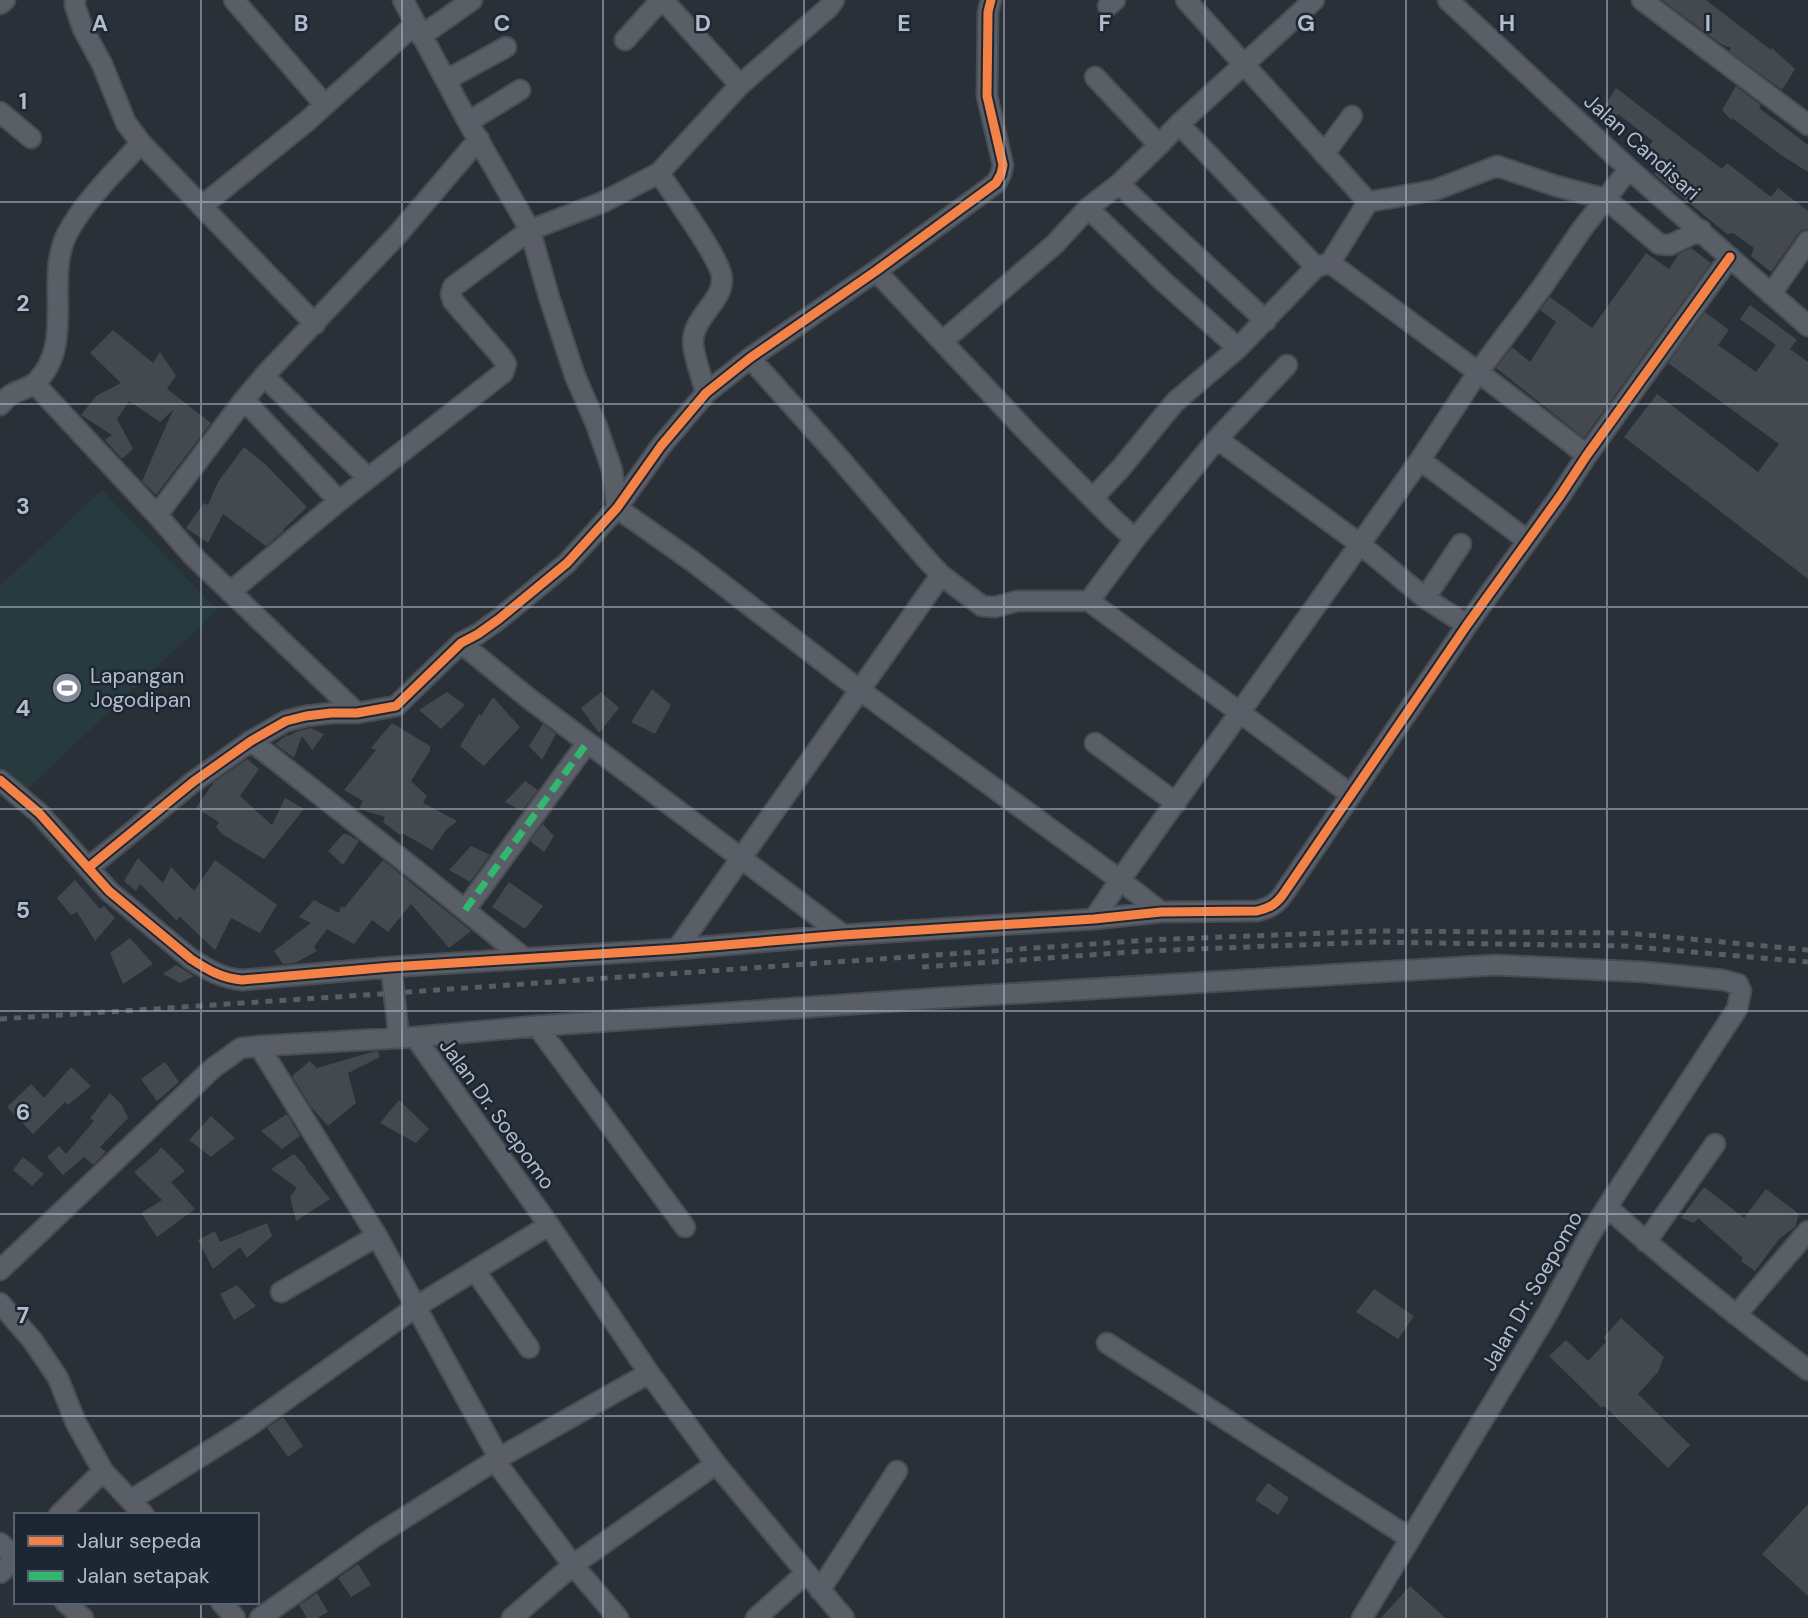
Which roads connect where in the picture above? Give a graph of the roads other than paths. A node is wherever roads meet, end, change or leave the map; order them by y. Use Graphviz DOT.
graph roads {
  1 [pos="5,0"];
  2 [pos="75,0"];
  3 [pos="234,0"];
  4 [pos="402,0"];
  5 [pos="472,0"];
  6 [pos="662,0"];
  7 [pos="991,0"];
  8 [pos="1185,0"];
  9 [pos="1314,0"];
  10 [pos="1448,0"];
  11 [pos="1642,0"];
  12 [pos="827,3"];
  13 [pos="0,4"];
  14 [pos="418,30"];
  15 [pos="625,40"];
  16 [pos="506,47"];
  17 [pos="1245,65"];
  18 [pos="1095,77"];
  19 [pos="446,80"];
  20 [pos="740,85"];
  21 [pos="520,90"];
  22 [pos="325,106"];
  23 [pos="0,111"];
  24 [pos="1352,116"];
  25 [pos="468,122"];
  26 [pos="1179,124"];
  27 [pos="1808,125"];
  28 [pos="31,138"];
  29 [pos="480,139"];
  30 [pos="141,143"];
  31 [pos="1160,145"];
  32 [pos="1324,155"];
  33 [pos="659,173"];
  34 [pos="1119,184"];
  35 [pos="1617,184"];
  36 [pos="1368,202"];
  37 [pos="202,206"];
  38 [pos="1088,208"];
  39 [pos="530,230"];
  40 [pos="1700,230"];
  41 [pos="1808,241"];
  42 [pos="1730,257"];
  43 [pos="1323,265"];
  44 [pos="876,271"];
  45 [pos="1771,294"];
  46 [pos="1266,321"];
  47 [pos="315,324"];
  48 [pos="1808,326"];
  49 [pos="943,341"];
  50 [pos="1238,348"];
  51 [pos="750,358"];
  52 [pos="1287,365"];
  53 [pos="1478,372"];
  54 [pos="264,376"];
  55 [pos="35,384"];
  56 [pos="706,393"];
  57 [pos="3,397"];
  58 [pos="244,400"];
  59 [pos="1217,439"];
  60 [pos="1587,455"];
  61 [pos="1420,460"];
  62 [pos="368,478"];
  63 [pos="1093,498"];
  64 [pos="339,501"];
  65 [pos="618,508"];
  66 [pos="157,515"];
  67 [pos="1135,539"];
  68 [pos="1527,540"];
  69 [pos="1360,544"];
  70 [pos="1461,544"];
  71 [pos="941,575"];
  72 [pos="230,592"];
  73 [pos="1425,597"];
  74 [pos="1088,601"];
  75 [pos="1467,625"];
  76 [pos="461,643"];
  77 [pos="861,691"];
  78 [pos="1240,712"];
  79 [pos="357,713"];
  80 [pos="251,741"];
  81 [pos="587,743"];
  82 [pos="1095,743"];
  83 [pos="0,779"];
  84 [pos="1350,794"];
  85 [pos="1176,803"];
  86 [pos="740,859"];
  87 [pos="88,868"];
  88 [pos="1120,880"];
  89 [pos="465,909"];
  90 [pos="1161,912"];
  91 [pos="1094,919"];
  92 [pos="843,935"];
  93 [pos="677,949"];
  94 [pos="524,958"];
  95 [pos="391,967"];
  96 [pos="537,1026"];
  97 [pos="407,1038"];
  98 [pos="259,1046"];
  99 [pos="1715,1144"];
  100 [pos="1607,1207"];
  101 [pos="549,1225"];
  102 [pos="685,1227"];
  103 [pos="1808,1231"];
  104 [pos="377,1236"];
  105 [pos="1646,1242"];
  106 [pos="2,1265"];
  107 [pos="476,1272"];
  108 [pos="281,1292"];
  109 [pos="0,1303"];
  110 [pos="417,1306"];
  111 [pos="1736,1315"];
  112 [pos="1107,1343"];
  113 [pos="528,1348"];
  114 [pos="1808,1370"];
  115 [pos="649,1373"];
  116 [pos="497,1459"];
  117 [pos="716,1464"];
  118 [pos="103,1471"];
  119 [pos="897,1471"];
  120 [pos="131,1500"];
  121 [pos="61,1513"];
  122 [pos="142,1513"];
  123 [pos="1410,1538"];
  124 [pos="0,1543"];
  125 [pos="14,1556"];
  126 [pos="14,1560"];
  127 [pos="573,1565"];
  128 [pos="0,1573"];
  129 [pos="806,1573"];
  130 [pos="820,1590"];
  131 [pos="67,1604"];
  132 [pos="223,1604"];
  133 [pos="83,1618"];
  134 [pos="235,1618"];
  135 [pos="260,1618"];
  136 [pos="512,1618"];
  137 [pos="618,1618"];
  138 [pos="756,1618"];
  139 [pos="844,1618"];
  140 [pos="1362,1618"];
  1 -- 13 [label="street"];
  2 -- 30 [label="street"];
  3 -- 22 [label="street"];
  4 -- 14 [label="street"];
  5 -- 14 [label="street"];
  6 -- 15 [label="street"];
  6 -- 20 [label="street"];
  7 -- 44 [label="street"];
  8 -- 17 [label="street"];
  9 -- 17 [label="street"];
  10 -- 35 [label="street, Jalan Candisari"];
  11 -- 27 [label="street"];
  12 -- 20 [label="street"];
  14 -- 19 [label="street"];
  14 -- 22 [label="street"];
  16 -- 19 [label="street"];
  17 -- 26 [label="street"];
  17 -- 32 [label="street"];
  18 -- 31 [label="street"];
  19 -- 25 [label="street"];
  20 -- 33 [label="street"];
  21 -- 25 [label="street"];
  22 -- 37 [label="street"];
  23 -- 28 [label="street"];
  24 -- 32 [label="street"];
  25 -- 29 [label="street"];
  26 -- 31 [label="street"];
  26 -- 43 [label="street"];
  29 -- 39 [label="street"];
  29 -- 47 [label="street"];
  30 -- 37 [label="street"];
  30 -- 55 [label="street"];
  31 -- 34 [label="street"];
  32 -- 36 [label="street"];
  33 -- 39 [label="street"];
  33 -- 56 [label="street"];
  34 -- 38 [label="street"];
  34 -- 46 [label="street"];
  35 -- 36 [label="street"];
  35 -- 40 [label="street, Jalan Candisari"];
  35 -- 40 [label="street"];
  35 -- 53 [label="street"];
  36 -- 43 [label="street"];
  37 -- 47 [label="street"];
  38 -- 49 [label="street"];
  38 -- 50 [label="street"];
  39 -- 62 [label="street"];
  39 -- 65 [label="street"];
  40 -- 42 [label="street, Jalan Candisari"];
  41 -- 45 [label="street"];
  42 -- 45 [label="street, Jalan Candisari"];
  42 -- 60 [label="street"];
  43 -- 46 [label="street"];
  43 -- 53 [label="street"];
  44 -- 49 [label="street"];
  44 -- 51 [label="street"];
  45 -- 48 [label="street, Jalan Candisari"];
  46 -- 50 [label="street"];
  47 -- 54 [label="street"];
  49 -- 63 [label="street"];
  50 -- 63 [label="street"];
  51 -- 56 [label="street"];
  51 -- 71 [label="street"];
  52 -- 59 [label="street"];
  53 -- 60 [label="street"];
  53 -- 61 [label="street"];
  54 -- 58 [label="street"];
  54 -- 62 [label="street"];
  55 -- 57 [label="street"];
  55 -- 66 [label="street"];
  56 -- 65 [label="street"];
  58 -- 64 [label="street"];
  58 -- 66 [label="street"];
  59 -- 67 [label="street"];
  59 -- 69 [label="street"];
  60 -- 68 [label="street"];
  61 -- 68 [label="street"];
  61 -- 69 [label="street"];
  62 -- 64 [label="street"];
  63 -- 67 [label="street"];
  64 -- 72 [label="street"];
  65 -- 76 [label="street"];
  65 -- 77 [label="street"];
  66 -- 72 [label="street"];
  67 -- 74 [label="street"];
  68 -- 75 [label="street"];
  69 -- 73 [label="street"];
  69 -- 78 [label="street"];
  70 -- 73 [label="street"];
  71 -- 74 [label="street"];
  71 -- 77 [label="street"];
  72 -- 79 [label="street"];
  73 -- 75 [label="street"];
  74 -- 78 [label="street"];
  75 -- 84 [label="street"];
  76 -- 79 [label="street"];
  76 -- 81 [label="street"];
  77 -- 86 [label="street"];
  77 -- 88 [label="street"];
  78 -- 84 [label="street"];
  78 -- 85 [label="street"];
  79 -- 80 [label="street"];
  80 -- 87 [label="street"];
  80 -- 89 [label="street"];
  81 -- 86 [label="street"];
  81 -- 89 [label="street"];
  82 -- 85 [label="street"];
  83 -- 87 [label="street"];
  84 -- 90 [label="street"];
  85 -- 88 [label="street"];
  86 -- 92 [label="street"];
  86 -- 93 [label="street"];
  87 -- 95 [label="street"];
  88 -- 90 [label="street"];
  88 -- 91 [label="street"];
  89 -- 94 [label="street"];
  90 -- 91 [label="street"];
  91 -- 92 [label="street"];
  92 -- 93 [label="street"];
  93 -- 94 [label="street"];
  94 -- 95 [label="street"];
  95 -- 97 [label="street"];
  96 -- 97 [label="street"];
  96 -- 100 [label="street"];
  96 -- 102 [label="street"];
  97 -- 98 [label="street"];
  97 -- 101 [label="street, Jalan Dr. Soepomo"];
  98 -- 104 [label="street"];
  98 -- 106 [label="street"];
  99 -- 105 [label="street"];
  100 -- 105 [label="street, Jalan Dr. Soepomo"];
  100 -- 123 [label="street, Jalan Dr. Soepomo"];
  101 -- 107 [label="street"];
  101 -- 115 [label="street, Jalan Dr. Soepomo"];
  103 -- 111 [label="street"];
  104 -- 108 [label="street"];
  104 -- 110 [label="street"];
  105 -- 111 [label="street, Jalan Dr. Soepomo"];
  107 -- 110 [label="street"];
  107 -- 113 [label="street"];
  109 -- 118 [label="street"];
  110 -- 116 [label="street"];
  110 -- 120 [label="street"];
  111 -- 114 [label="street, Jalan Dr. Soepomo"];
  112 -- 123 [label="street"];
  115 -- 116 [label="street"];
  115 -- 117 [label="street, Jalan Dr. Soepomo"];
  116 -- 127 [label="street"];
  116 -- 135 [label="street"];
  117 -- 127 [label="street"];
  117 -- 129 [label="street, Jalan Dr. Soepomo"];
  118 -- 120 [label="street"];
  118 -- 121 [label="street"];
  119 -- 130 [label="street"];
  120 -- 122 [label="street"];
  123 -- 140 [label="street, Jalan Dr. Soepomo"];
  124 -- 125 [label="street"];
  126 -- 128 [label="street"];
  127 -- 136 [label="street"];
  127 -- 137 [label="street"];
  129 -- 130 [label="street, Jalan Dr. Soepomo"];
  129 -- 138 [label="street"];
  130 -- 139 [label="street, Jalan Dr. Soepomo"];
  131 -- 133 [label="street"];
  132 -- 134 [label="street"];
}
